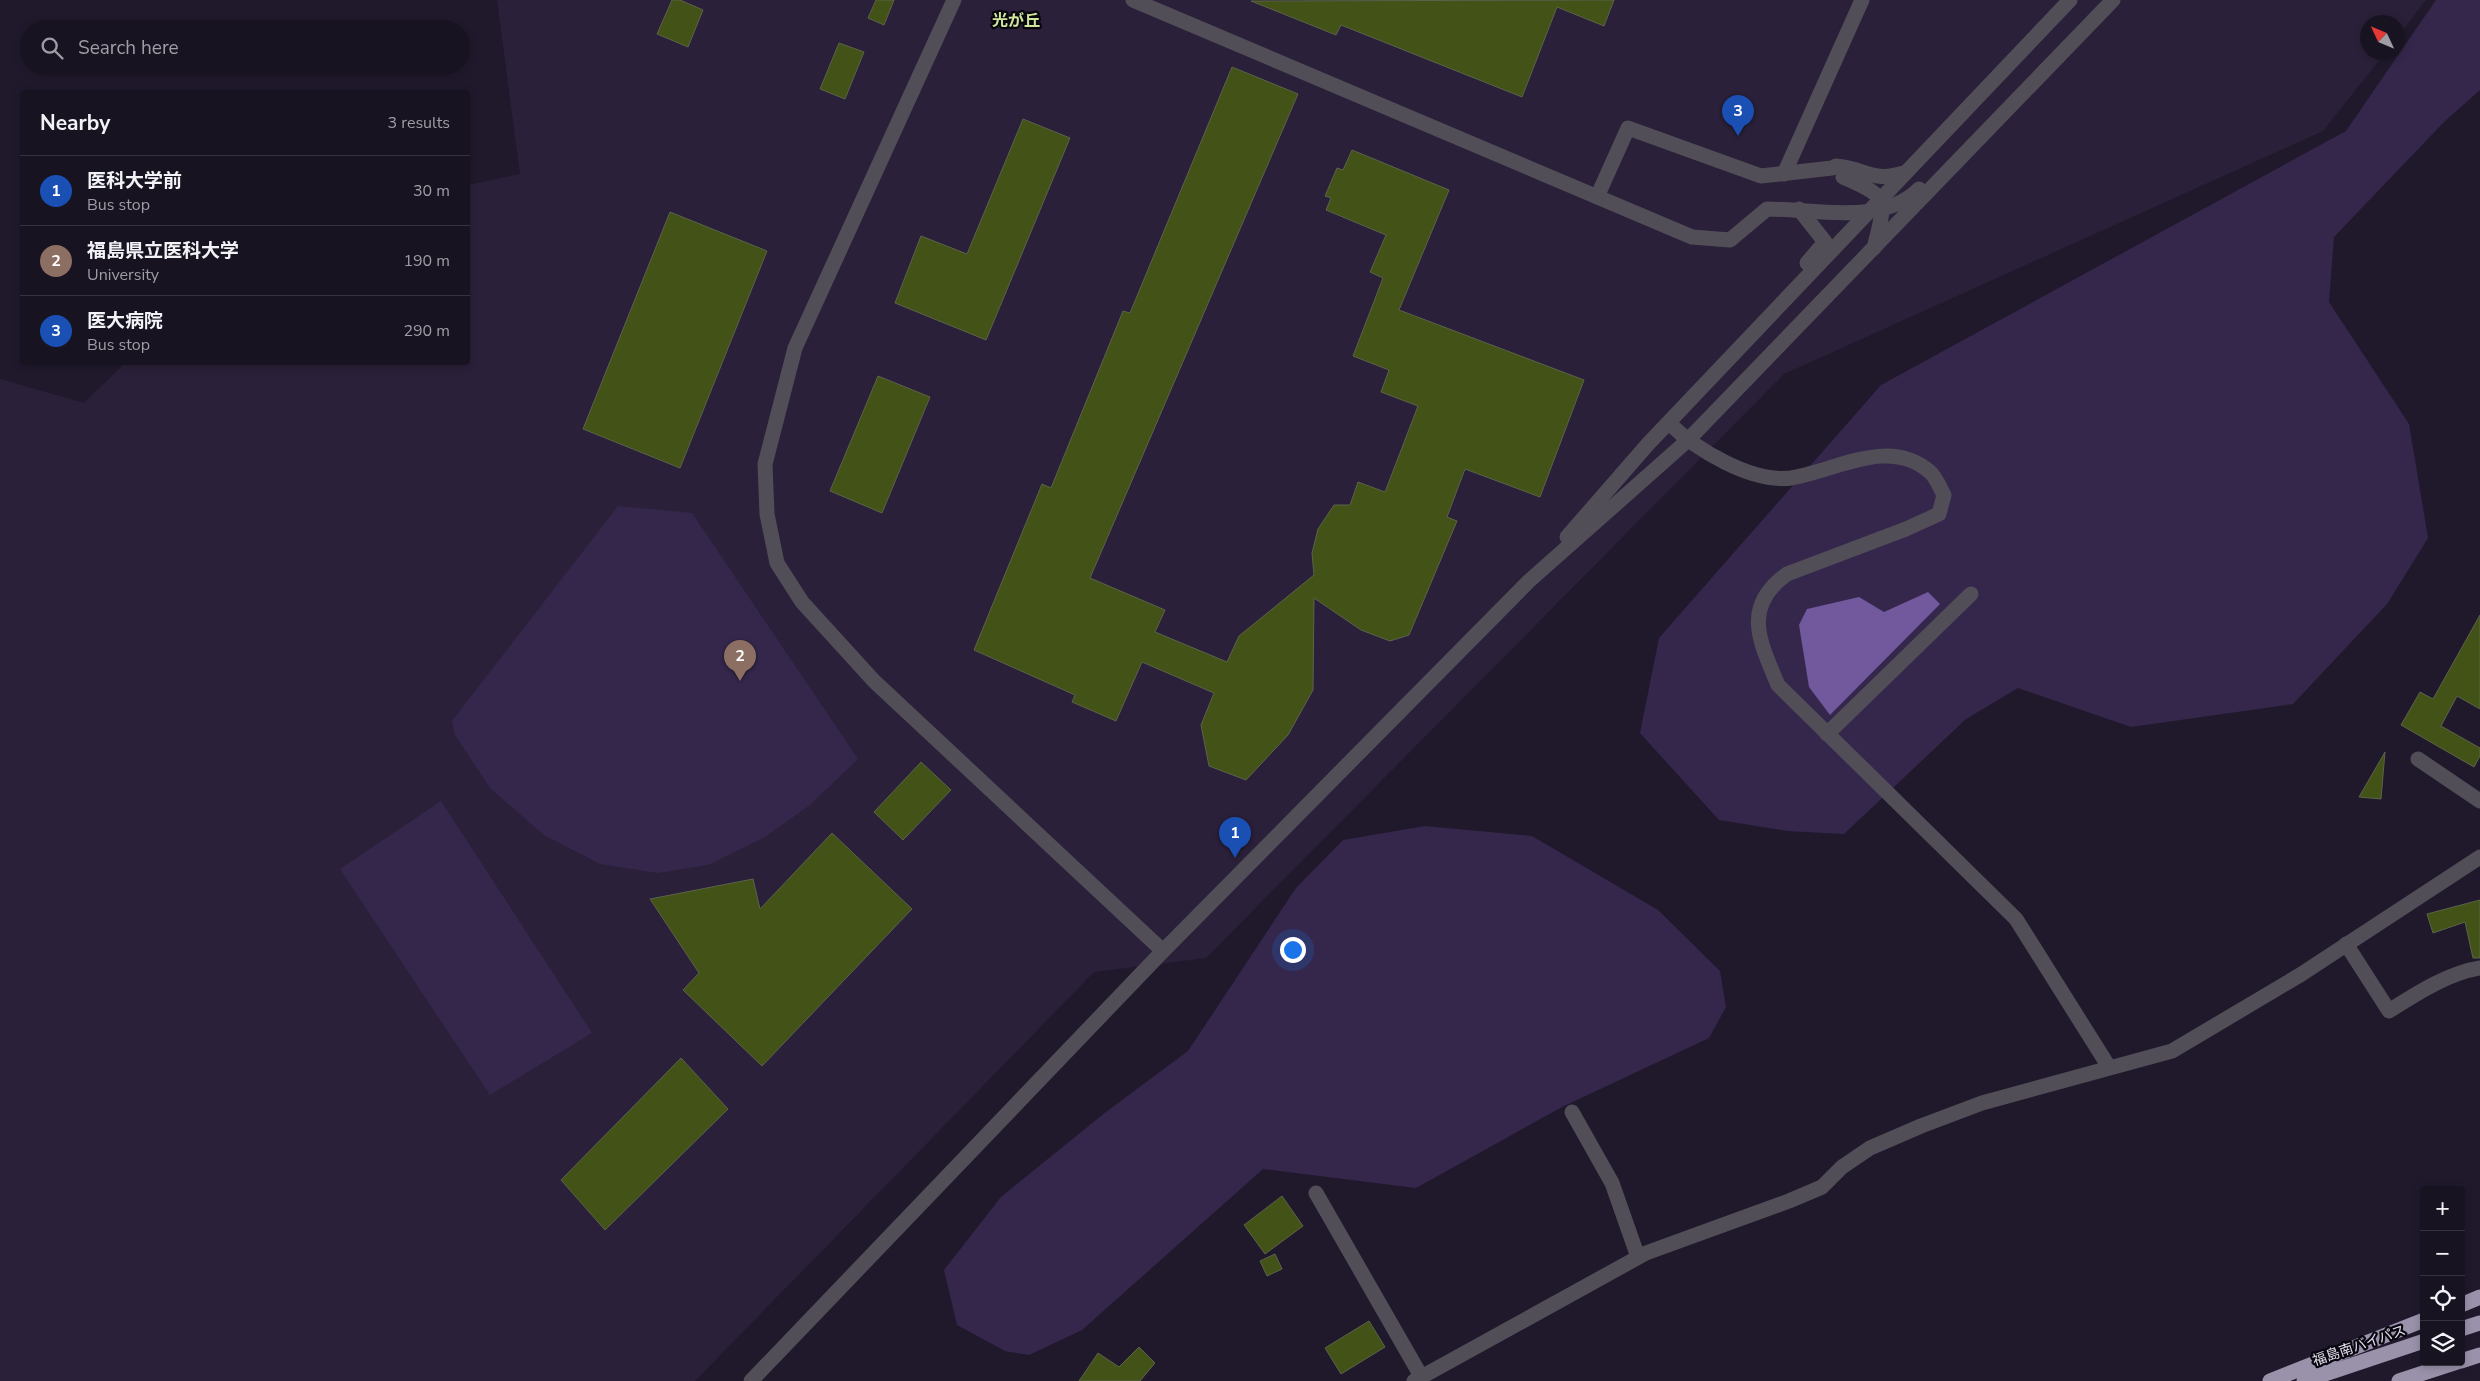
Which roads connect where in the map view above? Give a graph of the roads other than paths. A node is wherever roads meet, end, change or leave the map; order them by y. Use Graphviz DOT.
graph roads {
  1 [pos="954,0"];
  2 [pos="1133,0"];
  3 [pos="1862,0"];
  4 [pos="2070,0"];
  5 [pos="2113,0"];
  6 [pos="1994,123"];
  7 [pos="1832,168"];
  8 [pos="1904,173"];
  9 [pos="1784,174"];
  10 [pos="1597,197"];
  11 [pos="1876,208"];
  12 [pos="1799,209"];
  13 [pos="1873,250"];
  14 [pos="1764,324"];
  15 [pos="1669,423"];
  16 [pos="1687,441"];
  17 [pos="1529,581"];
  18 [pos="1971,594"];
  19 [pos="1827,734"];
  20 [pos="2418,759"];
  21 [pos="2480,801"];
  22 [pos="2480,857"];
  23 [pos="2346,944"];
  24 [pos="1163,951"];
  25 [pos="2480,968"];
  26 [pos="2109,1067"];
  27 [pos="1572,1112"];
  28 [pos="1316,1193"];
  29 [pos="1638,1257"];
  30 [pos="2480,1297"];
  31 [pos="2465,1303"];
  32 [pos="2421,1321"];
  33 [pos="2480,1322"];
  34 [pos="2465,1328"];
  35 [pos="2420,1342"];
  36 [pos="2480,1355"];
  37 [pos="2465,1360"];
  38 [pos="2445,1366"];
  39 [pos="1418,1379"];
  40 [pos="751,1381"];
  41 [pos="2270,1381"];
  42 [pos="2304,1381"];
  43 [pos="2399,1381"];
  1 -- 24 [label="street"];
  2 -- 10 [label="street"];
  3 -- 9 [label="street"];
  4 -- 8 [label="street"];
  5 -- 6 [label="street"];
  6 -- 11 [label="street"];
  6 -- 13 [label="street"];
  7 -- 8 [label="street"];
  7 -- 9 [label="street"];
  7 -- 11 [label="street"];
  8 -- 11 [label="street"];
  9 -- 10 [label="street"];
  10 -- 12 [label="street"];
  11 -- 12 [label="street"];
  11 -- 13 [label="street"];
  11 -- 14 [label="street"];
  12 -- 14 [label="street"];
  13 -- 16 [label="street"];
  14 -- 15 [label="street"];
  15 -- 16 [label="street"];
  15 -- 17 [label="street"];
  16 -- 17 [label="street"];
  16 -- 19 [label="street"];
  17 -- 24 [label="street"];
  18 -- 19 [label="street"];
  19 -- 26 [label="street"];
  20 -- 21 [label="street"];
  22 -- 23 [label="street"];
  23 -- 25 [label="street"];
  23 -- 26 [label="street"];
  24 -- 40 [label="street"];
  26 -- 29 [label="street"];
  27 -- 29 [label="street"];
  28 -- 39 [label="street"];
  29 -- 39 [label="street"];
  30 -- 31 [label="highway"];
  32 -- 41 [label="highway"];
  33 -- 34 [label="highway"];
  35 -- 42 [label="highway, 福島南バイパス"];
  36 -- 37 [label="highway"];
  38 -- 43 [label="highway"];
}
